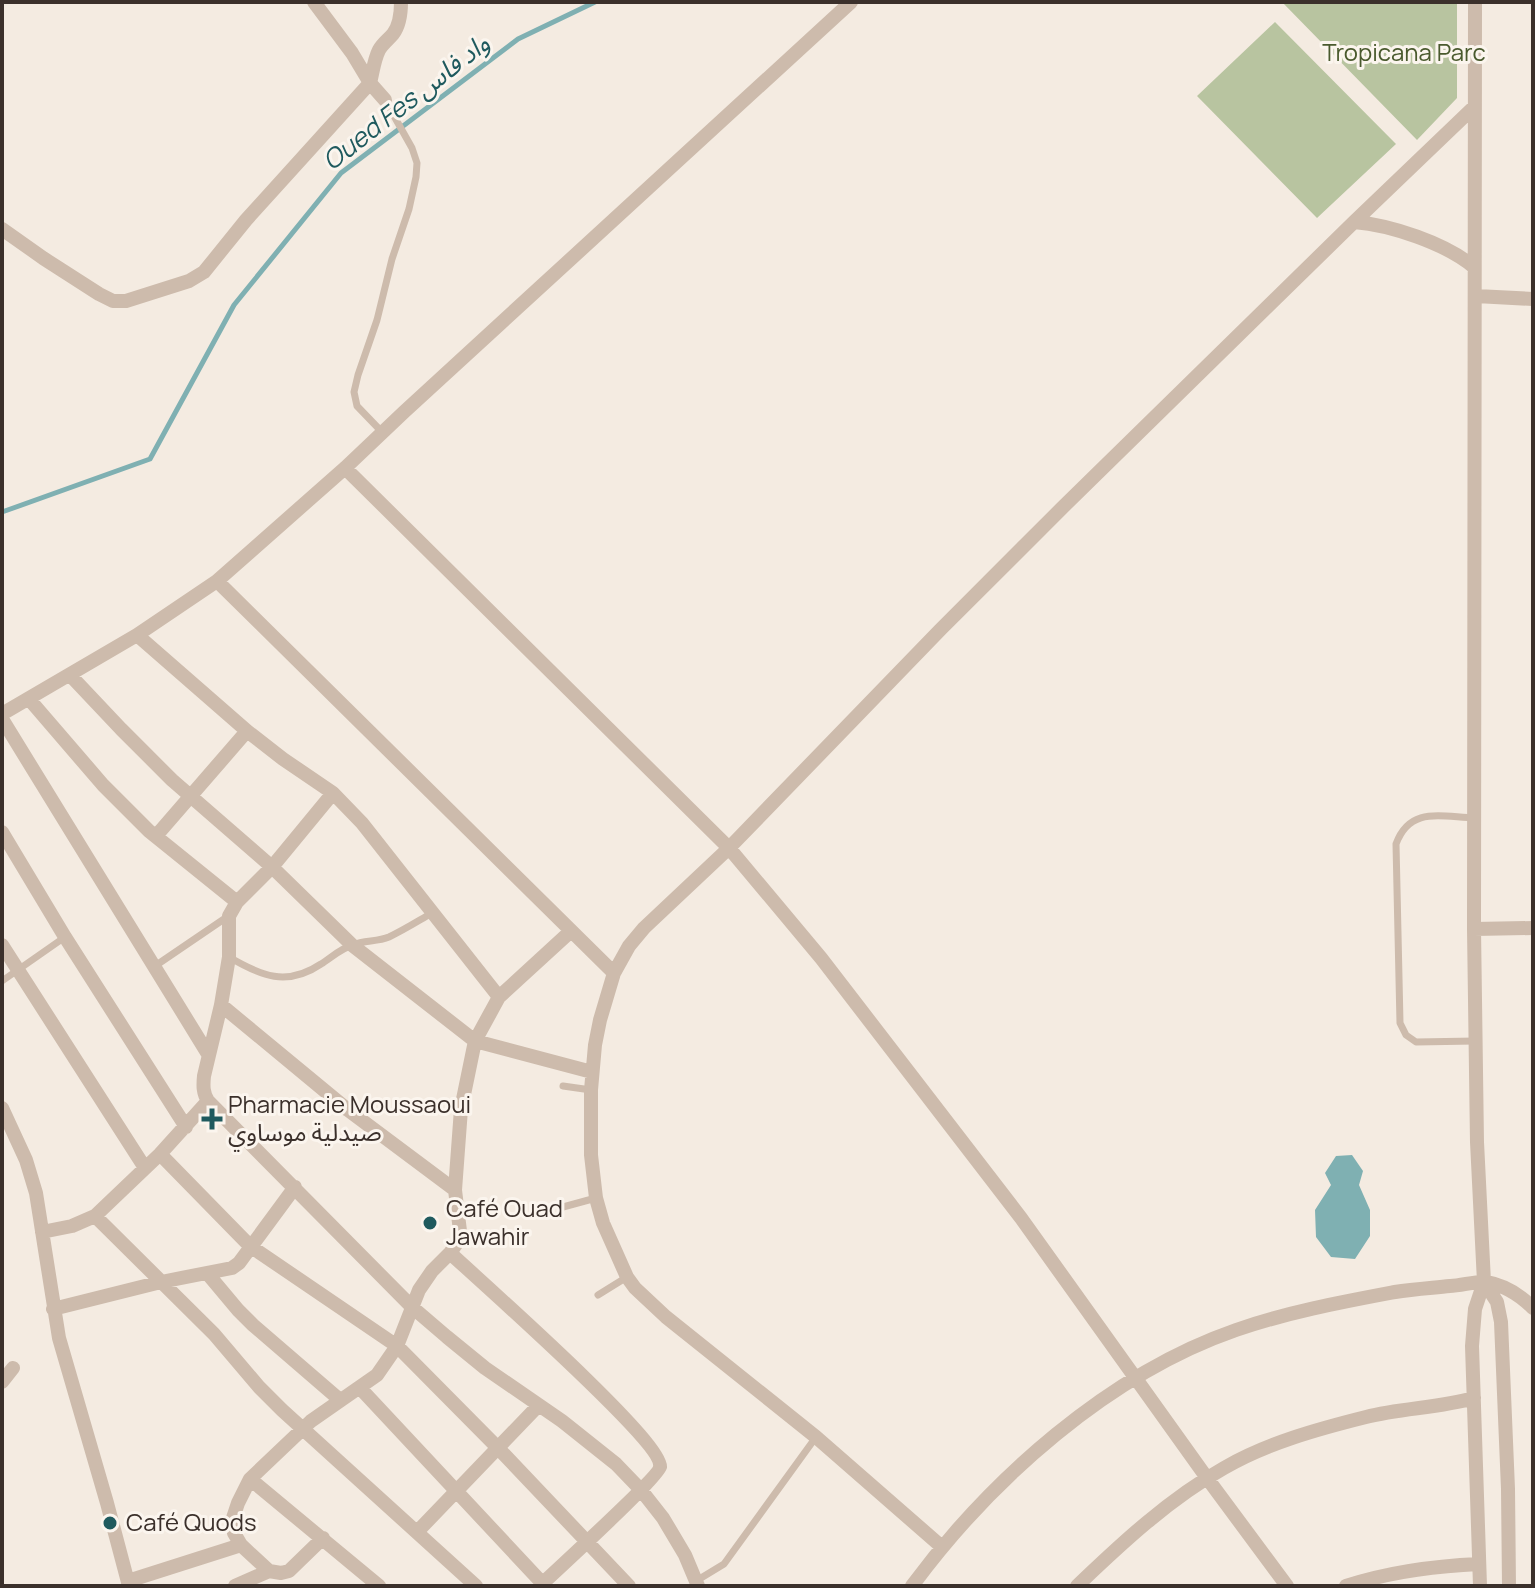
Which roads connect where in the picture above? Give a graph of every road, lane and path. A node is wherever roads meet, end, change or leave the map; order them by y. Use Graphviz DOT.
graph roads {
  1 [pos="314,2"];
  2 [pos="401,2"];
  3 [pos="851,2"];
  4 [pos="1475,2"];
  5 [pos="370,83"];
  6 [pos="385,100"];
  7 [pos="1474,107"];
  8 [pos="1354,222"];
  9 [pos="2,229"];
  10 [pos="1474,267"];
  11 [pos="1476,296"];
  12 [pos="1533,299"];
  13 [pos="382,432"];
  14 [pos="345,468"];
  15 [pos="217,581"];
  16 [pos="137,635"];
  17 [pos="70,675"];
  18 [pos="29,699"];
  19 [pos="2,717"];
  20 [pos="247,731"];
  21 [pos="333,793"];
  22 [pos="191,797"];
  23 [pos="1475,818"];
  24 [pos="2,832"];
  25 [pos="156,836"];
  26 [pos="729,848"];
  27 [pos="272,867"];
  28 [pos="237,902"];
  29 [pos="432,913"];
  30 [pos="229,916"];
  31 [pos="1533,928"];
  32 [pos="1474,929"];
  33 [pos="571,931"];
  34 [pos="65,937"];
  35 [pos="2,945"];
  36 [pos="352,945"];
  37 [pos="229,957"];
  38 [pos="154,966"];
  39 [pos="18,970"];
  40 [pos="614,973"];
  41 [pos="2,981"];
  42 [pos="499,997"];
  43 [pos="221,1005"];
  44 [pos="475,1041"];
  45 [pos="1475,1041"];
  46 [pos="208,1054"];
  47 [pos="592,1072"];
  48 [pos="563,1086"];
  49 [pos="591,1090"];
  50 [pos="208,1101"];
  51 [pos="2,1108"];
  52 [pos="186,1127"];
  53 [pos="160,1154"];
  54 [pos="145,1168"];
  55 [pos="295,1187"];
  56 [pos="455,1190"];
  57 [pos="596,1198"];
  58 [pos="563,1207"];
  59 [pos="95,1216"];
  60 [pos="42,1232"];
  61 [pos="250,1246"];
  62 [pos="450,1253"];
  63 [pos="207,1273"];
  64 [pos="627,1277"];
  65 [pos="161,1282"];
  66 [pos="1484,1282"];
  67 [pos="598,1295"];
  68 [pos="412,1307"];
  69 [pos="1533,1308"];
  70 [pos="53,1309"];
  71 [pos="397,1346"];
  72 [pos="13,1368"];
  73 [pos="1137,1378"];
  74 [pos="2,1382"];
  75 [pos="360,1388"];
  76 [pos="1474,1398"];
  77 [pos="340,1400"];
  78 [pos="538,1406"];
  79 [pos="303,1429"];
  80 [pos="816,1437"];
  81 [pos="498,1448"];
  82 [pos="1207,1478"];
  83 [pos="250,1479"];
  84 [pos="456,1490"];
  85 [pos="641,1490"];
  86 [pos="417,1532"];
  87 [pos="323,1538"];
  88 [pos="587,1540"];
  89 [pos="241,1545"];
  90 [pos="942,1547"];
  91 [pos="1479,1564"];
  92 [pos="269,1571"];
  93 [pos="128,1584"];
  94 [pos="697,1584"];
  95 [pos="244,1585"];
  96 [pos="544,1585"];
  97 [pos="379,1586"];
  98 [pos="476,1586"];
  99 [pos="629,1586"];
  100 [pos="912,1586"];
  101 [pos="1077,1586"];
  102 [pos="1287,1586"];
  103 [pos="1346,1586"];
  104 [pos="1480,1586"];
  105 [pos="1509,1586"];
  1 -- 5 [label="street"];
  2 -- 5 [label="street"];
  3 -- 13 [label="street"];
  4 -- 7 [label="street"];
  5 -- 6 [label="street"];
  5 -- 9 [label="street"];
  6 -- 13 [label="lane"];
  7 -- 8 [label="street"];
  7 -- 10 [label="street"];
  8 -- 10 [label="street"];
  8 -- 26 [label="street"];
  10 -- 11 [label="street"];
  11 -- 12 [label="street"];
  11 -- 23 [label="street"];
  13 -- 14 [label="street"];
  14 -- 15 [label="street"];
  14 -- 26 [label="street"];
  15 -- 16 [label="street"];
  15 -- 33 [label="street"];
  16 -- 17 [label="street"];
  16 -- 20 [label="street"];
  17 -- 18 [label="street"];
  17 -- 22 [label="street"];
  18 -- 19 [label="street"];
  18 -- 25 [label="street"];
  19 -- 38 [label="street"];
  20 -- 21 [label="street"];
  20 -- 22 [label="street"];
  21 -- 27 [label="street"];
  21 -- 29 [label="street"];
  22 -- 25 [label="street"];
  22 -- 27 [label="street"];
  23 -- 32 [label="street"];
  23 -- 45 [label="lane"];
  24 -- 34 [label="street"];
  25 -- 28 [label="street"];
  26 -- 40 [label="street"];
  26 -- 73 [label="street"];
  27 -- 28 [label="street"];
  27 -- 36 [label="street"];
  28 -- 30 [label="street"];
  29 -- 36 [label="lane"];
  29 -- 42 [label="street"];
  30 -- 37 [label="street"];
  30 -- 38 [label="lane"];
  31 -- 32 [label="street"];
  32 -- 45 [label="street"];
  33 -- 40 [label="street"];
  33 -- 42 [label="street"];
  34 -- 39 [label="lane"];
  34 -- 52 [label="street"];
  35 -- 39 [label="street"];
  36 -- 37 [label="lane"];
  36 -- 44 [label="street"];
  37 -- 43 [label="street"];
  38 -- 46 [label="street"];
  39 -- 41 [label="lane"];
  39 -- 54 [label="street"];
  40 -- 47 [label="street"];
  42 -- 44 [label="street"];
  43 -- 46 [label="street"];
  43 -- 56 [label="street"];
  44 -- 47 [label="street"];
  44 -- 56 [label="street"];
  45 -- 66 [label="street"];
  46 -- 50 [label="street"];
  47 -- 49 [label="street"];
  48 -- 49 [label="lane"];
  49 -- 57 [label="street"];
  50 -- 52 [label="street"];
  50 -- 55 [label="street"];
  51 -- 60 [label="street"];
  52 -- 53 [label="street"];
  53 -- 54 [label="street"];
  53 -- 61 [label="street"];
  54 -- 59 [label="street"];
  55 -- 61 [label="street"];
  55 -- 68 [label="street"];
  56 -- 62 [label="street"];
  57 -- 58 [label="lane"];
  57 -- 64 [label="street"];
  59 -- 60 [label="street"];
  59 -- 65 [label="street"];
  60 -- 70 [label="street"];
  61 -- 63 [label="street"];
  61 -- 71 [label="street"];
  62 -- 68 [label="street"];
  62 -- 85 [label="street"];
  63 -- 65 [label="street"];
  63 -- 77 [label="street"];
  64 -- 67 [label="lane"];
  64 -- 80 [label="street"];
  65 -- 70 [label="street"];
  65 -- 79 [label="street"];
  66 -- 69 [label="street"];
  66 -- 73 [label="street"];
  66 -- 76 [label="street"];
  66 -- 105 [label="street"];
  68 -- 71 [label="street"];
  68 -- 78 [label="street"];
  70 -- 93 [label="street"];
  71 -- 75 [label="street"];
  71 -- 81 [label="street"];
  72 -- 74 [label="street"];
  73 -- 82 [label="street"];
  73 -- 90 [label="street"];
  75 -- 77 [label="street"];
  75 -- 84 [label="street"];
  76 -- 82 [label="street"];
  76 -- 91 [label="street"];
  77 -- 79 [label="street"];
  78 -- 81 [label="street"];
  78 -- 85 [label="street"];
  79 -- 83 [label="street"];
  79 -- 86 [label="street"];
  80 -- 90 [label="street"];
  80 -- 94 [label="lane"];
  81 -- 84 [label="street"];
  81 -- 88 [label="street"];
  82 -- 101 [label="street"];
  82 -- 102 [label="street"];
  83 -- 87 [label="street"];
  83 -- 89 [label="street"];
  84 -- 86 [label="street"];
  84 -- 96 [label="street"];
  85 -- 88 [label="street"];
  85 -- 94 [label="street"];
  86 -- 98 [label="street"];
  87 -- 92 [label="street"];
  87 -- 97 [label="street"];
  88 -- 96 [label="street"];
  88 -- 99 [label="street"];
  89 -- 92 [label="street"];
  89 -- 93 [label="street"];
  90 -- 100 [label="street"];
  91 -- 103 [label="street"];
  91 -- 104 [label="street"];
  92 -- 95 [label="street"];
}
